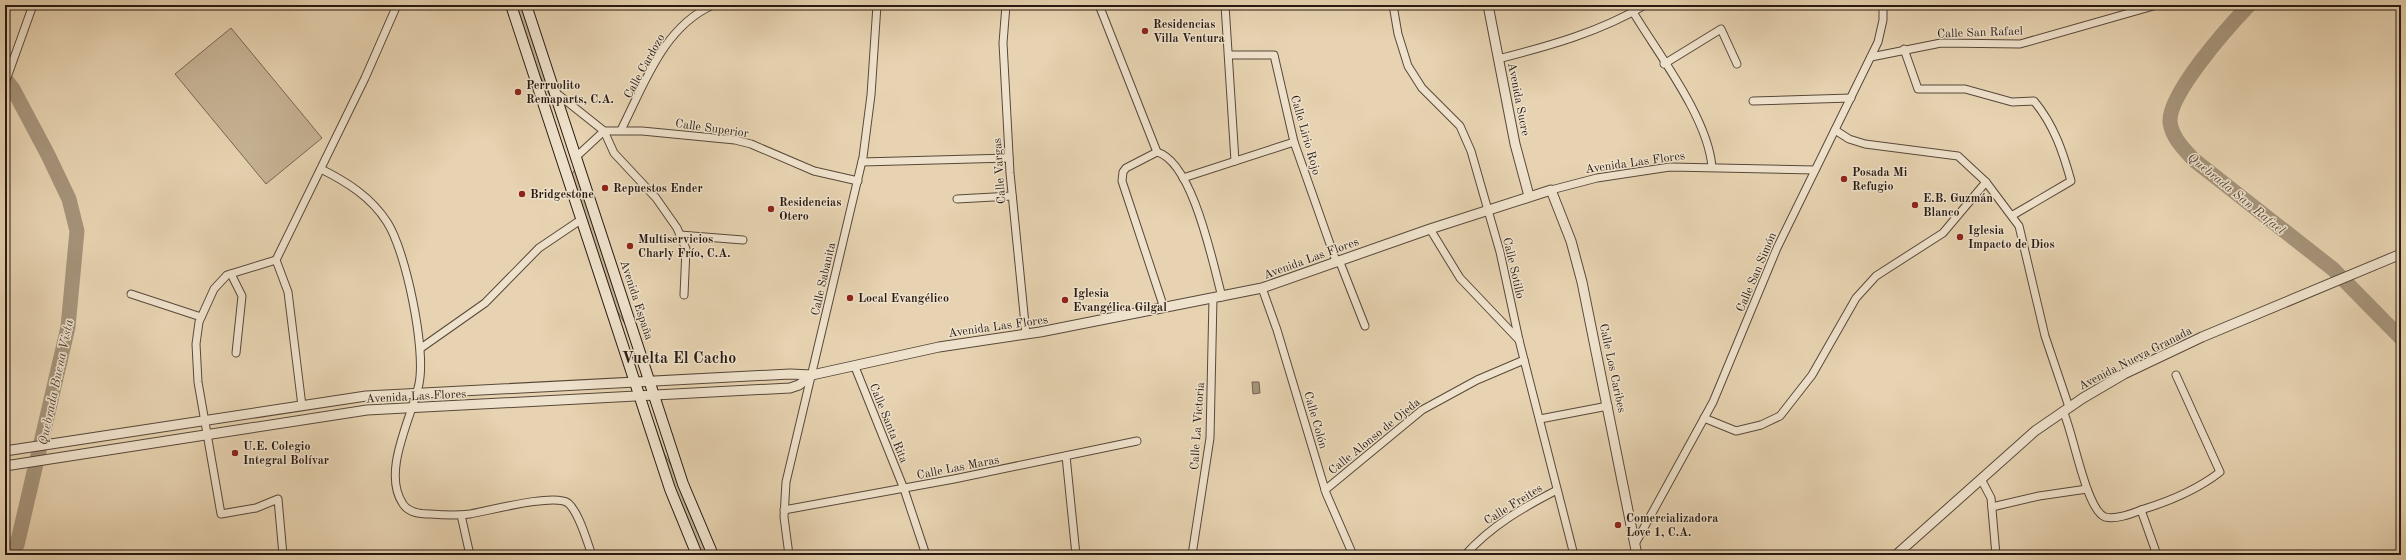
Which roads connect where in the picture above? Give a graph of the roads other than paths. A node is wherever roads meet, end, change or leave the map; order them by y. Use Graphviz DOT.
graph roads {
  1 [pos="33,5"];
  2 [pos="397,5"];
  3 [pos="511,5"];
  4 [pos="526,5"];
  5 [pos="713,5"];
  6 [pos="877,5"];
  7 [pos="1006,5"];
  8 [pos="1099,5"];
  9 [pos="1225,5"];
  10 [pos="1393,5"];
  11 [pos="1488,5"];
  12 [pos="1645,5"];
  13 [pos="1883,5"];
  14 [pos="2157,5"];
  15 [pos="1633,12"];
  16 [pos="1904,50"];
  17 [pos="1230,55"];
  18 [pos="1871,57"];
  19 [pos="1498,59"];
  20 [pos="1664,64"];
  21 [pos="1737,64"];
  22 [pos="5,83"];
  23 [pos="555,92"];
  24 [pos="1851,98"];
  25 [pos="1753,101"];
  26 [pos="621,130"];
  27 [pos="1835,130"];
  28 [pos="604,131"];
  29 [pos="1294,142"];
  30 [pos="1157,152"];
  31 [pos="576,157"];
  32 [pos="1009,158"];
  33 [pos="1235,161"];
  34 [pos="862,162"];
  35 [pos="564,164"];
  36 [pos="1712,167"];
  37 [pos="322,169"];
  38 [pos="1815,170"];
  39 [pos="1183,178"];
  40 [pos="858,181"];
  41 [pos="1986,182"];
  42 [pos="1551,190"];
  43 [pos="1012,196"];
  44 [pos="1529,196"];
  45 [pos="957,199"];
  46 [pos="1488,209"];
  47 [pos="2013,215"];
  48 [pos="582,219"];
  49 [pos="1430,229"];
  50 [pos="680,235"];
  51 [pos="743,240"];
  52 [pos="2401,254"];
  53 [pos="276,260"];
  54 [pos="1338,260"];
  55 [pos="231,274"];
  56 [pos="1262,288"];
  57 [pos="131,294"];
  58 [pos="684,295"];
  59 [pos="1218,298"];
  60 [pos="1164,308"];
  61 [pos="201,317"];
  62 [pos="1366,326"];
  63 [pos="1026,334"];
  64 [pos="1519,340"];
  65 [pos="421,348"];
  66 [pos="236,353"];
  67 [pos="1524,360"];
  68 [pos="855,367"];
  69 [pos="812,375"];
  70 [pos="2176,375"];
  71 [pos="650,381"];
  72 [pos="635,382"];
  73 [pos="416,394"];
  74 [pos="654,395"];
  75 [pos="639,396"];
  76 [pos="302,406"];
  77 [pos="1608,406"];
  78 [pos="412,408"];
  79 [pos="2066,409"];
  80 [pos="1704,418"];
  81 [pos="1540,419"];
  82 [pos="205,421"];
  83 [pos="207,435"];
  84 [pos="1137,441"];
  85 [pos="5,451"];
  86 [pos="1066,456"];
  87 [pos="5,466"];
  88 [pos="1981,479"];
  89 [pos="2087,488"];
  90 [pos="904,489"];
  91 [pos="1325,490"];
  92 [pos="1556,490"];
  93 [pos="1992,507"];
  94 [pos="784,510"];
  95 [pos="2141,510"];
  96 [pos="461,515"];
  97 [pos="1635,544"];
  98 [pos="283,555"];
  99 [pos="470,555"];
  100 [pos="592,555"];
  101 [pos="697,555"];
  102 [pos="713,555"];
  103 [pos="789,555"];
  104 [pos="926,555"];
  105 [pos="1076,555"];
  106 [pos="1192,555"];
  107 [pos="1353,555"];
  108 [pos="1464,555"];
  109 [pos="1574,555"];
  110 [pos="1637,555"];
  111 [pos="1896,555"];
  112 [pos="1996,555"];
  113 [pos="2157,555"];
  1 -- 22 [label="street"];
  2 -- 37 [label="street"];
  3 -- 35 [label="main road"];
  4 -- 23 [label="main road, Avenida España"];
  5 -- 26 [label="street, Calle Cardozo"];
  6 -- 34 [label="street, Calle Sabanita"];
  7 -- 32 [label="street, Calle Vargas"];
  8 -- 30 [label="street"];
  9 -- 17 [label="street"];
  10 -- 46 [label="street, Calle Sotillo"];
  11 -- 19 [label="street, Avenida Sucre"];
  12 -- 15 [label="street"];
  13 -- 18 [label="street, Calle San Simón"];
  14 -- 16 [label="street, Calle San Rafael"];
  15 -- 19 [label="street"];
  15 -- 20 [label="street"];
  16 -- 18 [label="street, Calle San Rafael"];
  16 -- 47 [label="street"];
  17 -- 29 [label="street, Calle Lirio Rojo"];
  17 -- 33 [label="street"];
  18 -- 24 [label="street, Calle San Simón"];
  19 -- 44 [label="street, Avenida Sucre"];
  20 -- 21 [label="street"];
  20 -- 36 [label="street"];
  23 -- 28 [label="street"];
  23 -- 31 [label="main road, Avenida España"];
  24 -- 25 [label="street"];
  24 -- 27 [label="street, Calle San Simón"];
  26 -- 28 [label="street, Calle Superior"];
  26 -- 40 [label="street, Calle Superior"];
  27 -- 38 [label="street, Calle San Simón"];
  27 -- 41 [label="street"];
  28 -- 31 [label="street"];
  28 -- 50 [label="street"];
  29 -- 33 [label="street"];
  29 -- 54 [label="street, Calle Lirio Rojo"];
  30 -- 39 [label="street, Calle La Victoria"];
  30 -- 60 [label="street"];
  31 -- 35 [label="main road"];
  31 -- 71 [label="main road, Avenida España"];
  32 -- 34 [label="street"];
  32 -- 43 [label="street, Calle Vargas"];
  33 -- 39 [label="street"];
  34 -- 40 [label="street, Calle Sabanita"];
  35 -- 48 [label="main road"];
  36 -- 38 [label="street, Avenida Las Flores"];
  36 -- 42 [label="street, Avenida Las Flores"];
  37 -- 53 [label="street"];
  37 -- 65 [label="street"];
  38 -- 80 [label="street, Calle San Simón"];
  39 -- 59 [label="street, Calle La Victoria"];
  40 -- 69 [label="street, Calle Sabanita"];
  41 -- 47 [label="street"];
  41 -- 80 [label="street"];
  42 -- 44 [label="street, Avenida Las Flores"];
  42 -- 77 [label="street, Calle Los Caribes"];
  43 -- 45 [label="street"];
  43 -- 63 [label="street, Calle Vargas"];
  44 -- 46 [label="street, Avenida Las Flores"];
  46 -- 49 [label="street, Avenida Las Flores"];
  46 -- 64 [label="street, Calle Sotillo"];
  47 -- 79 [label="street"];
  48 -- 65 [label="street"];
  48 -- 72 [label="main road"];
  49 -- 54 [label="street, Avenida Las Flores"];
  49 -- 64 [label="street"];
  50 -- 51 [label="street"];
  50 -- 58 [label="street"];
  52 -- 79 [label="street, Avenida Nueva Granada"];
  53 -- 55 [label="street"];
  53 -- 76 [label="street"];
  54 -- 56 [label="street, Avenida Las Flores"];
  54 -- 62 [label="street, Calle Lirio Rojo"];
  55 -- 61 [label="street"];
  55 -- 66 [label="street"];
  56 -- 59 [label="street, Avenida Las Flores"];
  56 -- 91 [label="street, Calle Colón"];
  57 -- 61 [label="street"];
  59 -- 60 [label="street, Avenida Las Flores"];
  59 -- 106 [label="street, Calle La Victoria"];
  60 -- 63 [label="street, Avenida Las Flores"];
  61 -- 82 [label="street"];
  63 -- 68 [label="street, Avenida Las Flores"];
  64 -- 67 [label="street, Calle Sotillo"];
  65 -- 73 [label="street"];
  67 -- 81 [label="street, Calle Sotillo"];
  67 -- 91 [label="street, Calle Alonso de Ojeda"];
  68 -- 69 [label="street, Avenida Las Flores"];
  68 -- 90 [label="street, Calle Santa Rita"];
  69 -- 71 [label="street, Avenida Las Flores"];
  69 -- 74 [label="street, Avenida Las Flores"];
  69 -- 94 [label="street, Calle Sabanita"];
  70 -- 95 [label="street"];
  71 -- 72 [label="street, Avenida Las Flores"];
  71 -- 74 [label="main road, Avenida España"];
  72 -- 73 [label="street, Avenida Las Flores"];
  72 -- 75 [label="main road"];
  73 -- 76 [label="street, Avenida Las Flores"];
  73 -- 78 [label="street"];
  74 -- 75 [label="street, Avenida Las Flores"];
  74 -- 102 [label="main road, Avenida España"];
  75 -- 78 [label="street, Avenida Las Flores"];
  75 -- 101 [label="main road"];
  76 -- 82 [label="street, Avenida Las Flores"];
  77 -- 81 [label="street"];
  77 -- 97 [label="street, Calle Los Caribes"];
  78 -- 83 [label="street, Avenida Las Flores"];
  78 -- 96 [label="street"];
  79 -- 88 [label="street, Avenida Nueva Granada"];
  79 -- 89 [label="street"];
  80 -- 97 [label="street, Calle San Simón"];
  81 -- 92 [label="street, Calle Sotillo"];
  82 -- 83 [label="street"];
  82 -- 85 [label="street, Avenida Las Flores"];
  83 -- 87 [label="street, Avenida Las Flores"];
  83 -- 98 [label="street"];
  84 -- 86 [label="street, Calle Las Maras"];
  86 -- 90 [label="street, Calle Las Maras"];
  86 -- 105 [label="street"];
  88 -- 93 [label="street"];
  88 -- 111 [label="street, Avenida Nueva Granada"];
  89 -- 93 [label="street"];
  89 -- 95 [label="street"];
  90 -- 94 [label="street, Calle Las Maras"];
  90 -- 104 [label="street, Calle Santa Rita"];
  91 -- 107 [label="street, Calle Colón"];
  92 -- 108 [label="street, Calle Freites"];
  92 -- 109 [label="street, Calle Sotillo"];
  93 -- 112 [label="street"];
  94 -- 103 [label="street, Calle Sabanita"];
  95 -- 113 [label="street"];
  96 -- 99 [label="street"];
  96 -- 100 [label="street"];
  97 -- 110 [label="street, Calle Los Caribes"];
}
